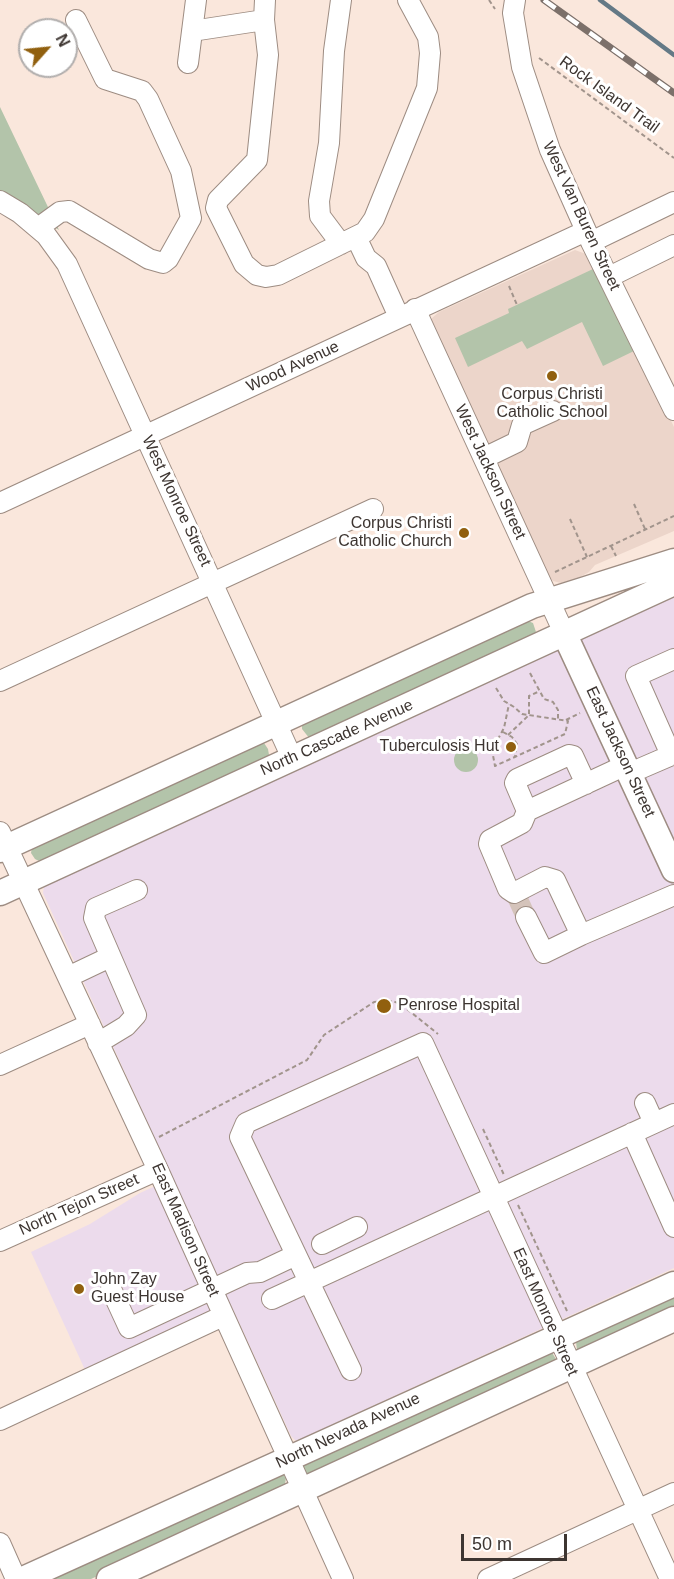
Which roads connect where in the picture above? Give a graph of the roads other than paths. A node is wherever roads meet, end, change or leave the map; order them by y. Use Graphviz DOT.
graph roads {
  1 [pos="196,0"];
  2 [pos="265,0"];
  3 [pos="341,0"];
  4 [pos="408,0"];
  5 [pos="509,9"];
  6 [pos="264,20"];
  7 [pos="78,24"];
  8 [pos="192,31"];
  9 [pos="188,63"];
  10 [pos="0,201"];
  11 [pos="674,202"];
  12 [pos="38,228"];
  13 [pos="588,237"];
  14 [pos="349,240"];
  15 [pos="674,244"];
  16 [pos="609,277"];
  17 [pos="401,316"];
  18 [pos="674,410"];
  19 [pos="553,411"];
  20 [pos="146,436"];
  21 [pos="484,458"];
  22 [pos="0,503"];
  23 [pos="373,508"];
  24 [pos="672,577"];
  25 [pos="213,582"];
  26 [pos="548,600"];
  27 [pos="565,635"];
  28 [pos="674,659"];
  29 [pos="0,681"];
  30 [pos="275,722"];
  31 [pos="672,754"];
  32 [pos="292,758"];
  33 [pos="628,769"];
  34 [pos="586,784"];
  35 [pos="527,811"];
  36 [pos="2,843"];
  37 [pos="674,870"];
  38 [pos="23,883"];
  39 [pos="137,890"];
  40 [pos="0,893"];
  41 [pos="674,895"];
  42 [pos="526,917"];
  43 [pos="581,935"];
  44 [pos="110,957"];
  45 [pos="68,977"];
  46 [pos="90,1024"];
  47 [pos="99,1043"];
  48 [pos="0,1065"];
  49 [pos="645,1103"];
  50 [pos="674,1114"];
  51 [pos="654,1123"];
  52 [pos="632,1133"];
  53 [pos="158,1170"];
  54 [pos="502,1193"];
  55 [pos="357,1227"];
  56 [pos="674,1227"];
  57 [pos="0,1241"];
  58 [pos="322,1244"];
  59 [pos="296,1255"];
  60 [pos="309,1281"];
  61 [pos="674,1284"];
  62 [pos="111,1289"];
  63 [pos="212,1290"];
  64 [pos="272,1299"];
  65 [pos="223,1316"];
  66 [pos="674,1319"];
  67 [pos="556,1336"];
  68 [pos="571,1367"];
  69 [pos="351,1370"];
  70 [pos="0,1420"];
  71 [pos="288,1458"];
  72 [pos="303,1490"];
  73 [pos="674,1493"];
  74 [pos="638,1510"];
  75 [pos="0,1543"];
  76 [pos="16,1579"];
  77 [pos="23,1579"];
  78 [pos="109,1579"];
  79 [pos="344,1579"];
  80 [pos="488,1579"];
  81 [pos="670,1579"];
  1 -- 8 [label="street"];
  2 -- 6 [label="street"];
  3 -- 14 [label="street, West Jackson Street"];
  4 -- 14 [label="street"];
  5 -- 13 [label="street, West Van Buren Street"];
  6 -- 8 [label="street"];
  6 -- 14 [label="street"];
  7 -- 12 [label="street"];
  8 -- 9 [label="street"];
  10 -- 12 [label="street, West Monroe Street"];
  11 -- 13 [label="street, Wood Avenue"];
  12 -- 20 [label="street, West Monroe Street"];
  13 -- 16 [label="street, West Van Buren Street"];
  13 -- 17 [label="street, Wood Avenue"];
  14 -- 17 [label="street, West Jackson Street"];
  15 -- 16 [label="street"];
  16 -- 18 [label="street, West Van Buren Street"];
  17 -- 20 [label="street, Wood Avenue"];
  17 -- 21 [label="street, West Jackson Street"];
  19 -- 21 [label="street"];
  20 -- 22 [label="street, Wood Avenue"];
  20 -- 25 [label="street, West Monroe Street"];
  21 -- 26 [label="street, West Jackson Street"];
  23 -- 25 [label="street"];
  24 -- 26 [label="main road"];
  24 -- 27 [label="main road"];
  25 -- 29 [label="street"];
  25 -- 30 [label="street, West Monroe Street"];
  26 -- 27 [label="street, West Jackson Street"];
  26 -- 30 [label="main road"];
  27 -- 32 [label="main road, North Cascade Avenue"];
  27 -- 33 [label="main road, East Jackson Street"];
  28 -- 31 [label="street"];
  30 -- 32 [label="street, West Monroe Street"];
  30 -- 36 [label="main road"];
  31 -- 33 [label="street"];
  32 -- 38 [label="main road, North Cascade Avenue"];
  33 -- 34 [label="street"];
  33 -- 37 [label="main road, East Jackson Street"];
  34 -- 35 [label="street"];
  34 -- 35 [label="street"];
  35 -- 43 [label="street"];
  36 -- 38 [label="street, East Madison Street"];
  38 -- 40 [label="main road, North Cascade Avenue"];
  38 -- 45 [label="street, East Madison Street"];
  39 -- 44 [label="street"];
  41 -- 43 [label="street"];
  42 -- 43 [label="street"];
  44 -- 45 [label="street"];
  44 -- 47 [label="street"];
  45 -- 46 [label="street, East Madison Street"];
  46 -- 47 [label="street, East Madison Street"];
  46 -- 48 [label="street"];
  47 -- 53 [label="street, East Madison Street"];
  49 -- 51 [label="street"];
  50 -- 51 [label="street"];
  51 -- 52 [label="street"];
  52 -- 54 [label="street"];
  52 -- 56 [label="street"];
  53 -- 57 [label="street, North Tejon Street"];
  53 -- 63 [label="street, East Madison Street"];
  54 -- 59 [label="street, East Monroe Street"];
  54 -- 60 [label="street"];
  54 -- 67 [label="street, East Monroe Street"];
  55 -- 58 [label="street"];
  59 -- 60 [label="street"];
  59 -- 63 [label="street"];
  60 -- 64 [label="street"];
  60 -- 69 [label="street"];
  61 -- 67 [label="main road, North Nevada Avenue"];
  62 -- 63 [label="street"];
  63 -- 65 [label="street, East Madison Street"];
  65 -- 70 [label="street"];
  65 -- 71 [label="street, East Madison Street"];
  66 -- 68 [label="main road, North Nevada Avenue"];
  67 -- 68 [label="street, East Monroe Street"];
  67 -- 71 [label="main road, North Nevada Avenue"];
  68 -- 72 [label="main road, North Nevada Avenue"];
  68 -- 74 [label="street, East Monroe Street"];
  71 -- 72 [label="street, East Madison Street"];
  71 -- 77 [label="main road, North Nevada Avenue"];
  72 -- 78 [label="main road, North Nevada Avenue"];
  72 -- 79 [label="street, East Madison Street"];
  73 -- 74 [label="street"];
  74 -- 80 [label="street"];
  74 -- 81 [label="street, East Monroe Street"];
  75 -- 76 [label="street"];
}
